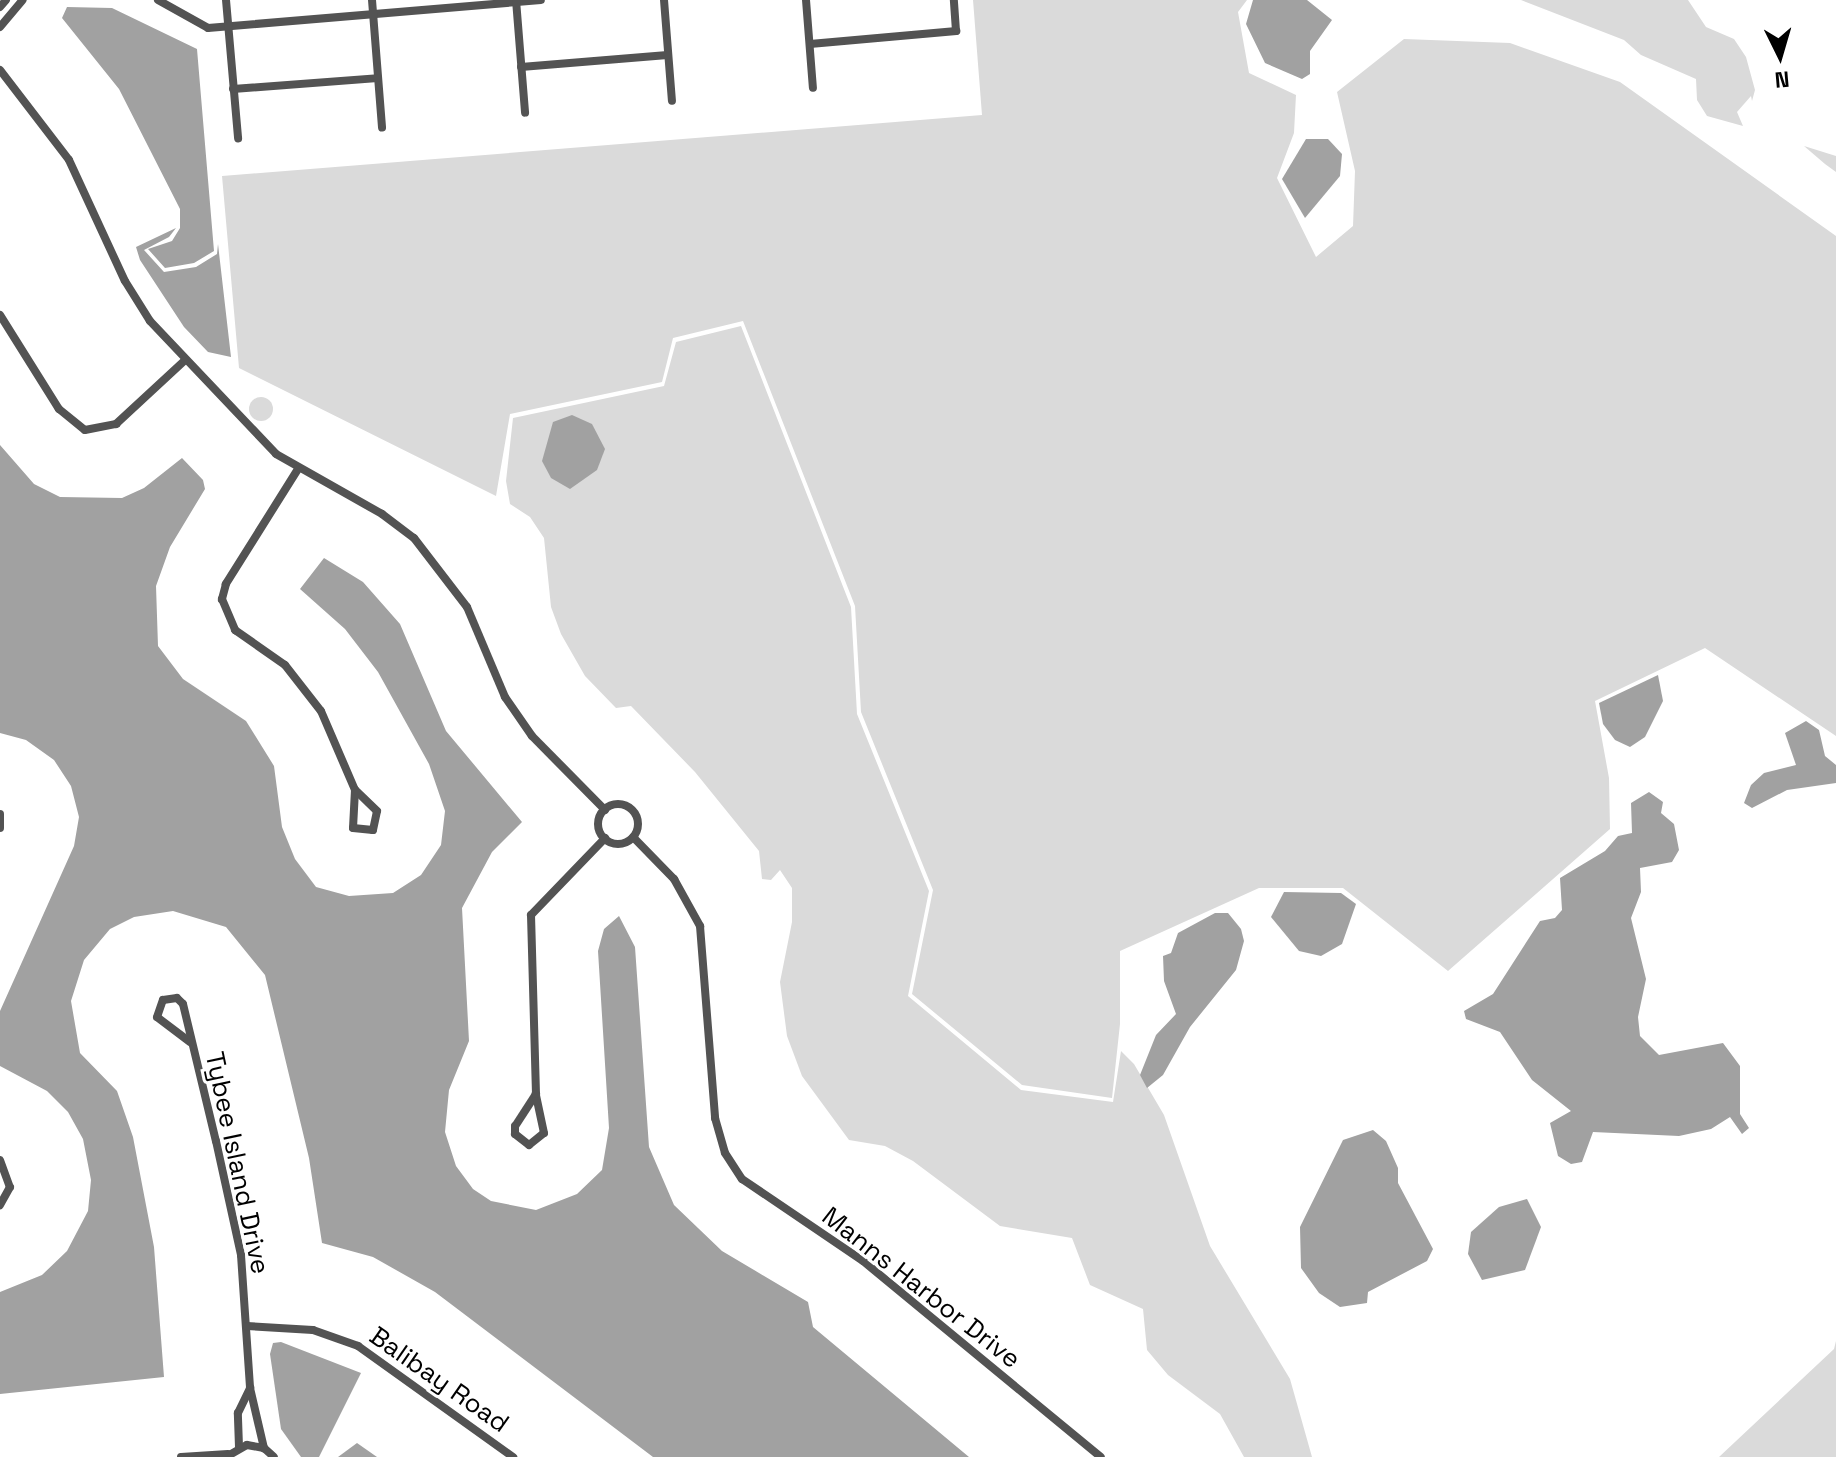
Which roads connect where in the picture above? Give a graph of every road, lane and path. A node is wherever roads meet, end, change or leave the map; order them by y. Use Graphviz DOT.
graph roads {
  1 [pos="6,0"];
  2 [pos="23,0"];
  3 [pos="158,0"];
  4 [pos="226,0"];
  5 [pos="372,0"];
  6 [pos="541,0"];
  7 [pos="664,0"];
  8 [pos="806,0"];
  9 [pos="954,0"];
  10 [pos="516,1"];
  11 [pos="0,7"];
  12 [pos="373,14"];
  13 [pos="228,26"];
  14 [pos="0,27"];
  15 [pos="810,44"];
  16 [pos="668,55"];
  17 [pos="521,67"];
  18 [pos="0,70"];
  19 [pos="378,78"];
  20 [pos="813,88"];
  21 [pos="233,89"];
  22 [pos="672,101"];
  23 [pos="525,113"];
  24 [pos="382,128"];
  25 [pos="238,138"];
  26 [pos="0,315"];
  27 [pos="184,361"];
  28 [pos="298,469"];
  29 [pos="355,790"];
  30 [pos="605,810"];
  31 [pos="0,814"];
  32 [pos="0,828"];
  33 [pos="633,837"];
  34 [pos="605,838"];
  35 [pos="190,1042"];
  36 [pos="536,1094"];
  37 [pos="0,1160"];
  38 [pos="0,1205"];
  39 [pos="247,1326"];
  40 [pos="250,1388"];
  41 [pos="258,1410"];
  42 [pos="239,1411"];
  43 [pos="239,1447"];
  44 [pos="264,1448"];
  45 [pos="227,1455"];
  46 [pos="181,1457"];
  47 [pos="187,1457"];
  48 [pos="274,1457"];
  49 [pos="513,1457"];
  50 [pos="1101,1457"];
  1 -- 11 [label="street"];
  2 -- 14 [label="street"];
  3 -- 13 [label="street"];
  4 -- 13 [label="street"];
  5 -- 12 [label="street"];
  6 -- 10 [label="street"];
  7 -- 16 [label="street"];
  8 -- 15 [label="street"];
  9 -- 15 [label="street"];
  10 -- 12 [label="street"];
  10 -- 17 [label="street"];
  12 -- 13 [label="street"];
  12 -- 19 [label="street"];
  13 -- 21 [label="street"];
  15 -- 20 [label="street"];
  16 -- 17 [label="street"];
  16 -- 22 [label="street"];
  17 -- 23 [label="street"];
  18 -- 27 [label="street"];
  19 -- 21 [label="street"];
  19 -- 24 [label="street"];
  21 -- 25 [label="street"];
  26 -- 27 [label="street"];
  27 -- 28 [label="street"];
  28 -- 29 [label="street"];
  28 -- 30 [label="street"];
  29 -- 29 [label="street"];
  30 -- 33 [label="street"];
  30 -- 34 [label="street"];
  31 -- 32 [label="street"];
  33 -- 34 [label="street"];
  33 -- 50 [label="street, Manns Harbor Drive"];
  34 -- 36 [label="street"];
  35 -- 35 [label="street, Tybee Island Drive"];
  35 -- 39 [label="street, Tybee Island Drive"];
  36 -- 36 [label="street"];
  37 -- 38 [label="street"];
  39 -- 40 [label="street, Tybee Island Drive"];
  39 -- 49 [label="street, Balibay Road"];
  40 -- 41 [label="street, Tybee Island Drive"];
  40 -- 42 [label="street, Tybee Island Drive"];
  41 -- 42 [label="street"];
  41 -- 44 [label="street, Tybee Island Drive"];
  42 -- 43 [label="street, Tybee Island Drive"];
  43 -- 44 [label="street"];
  43 -- 45 [label="street"];
  44 -- 48 [label="street"];
  45 -- 47 [label="street"];
  46 -- 47 [label="street"];
}
